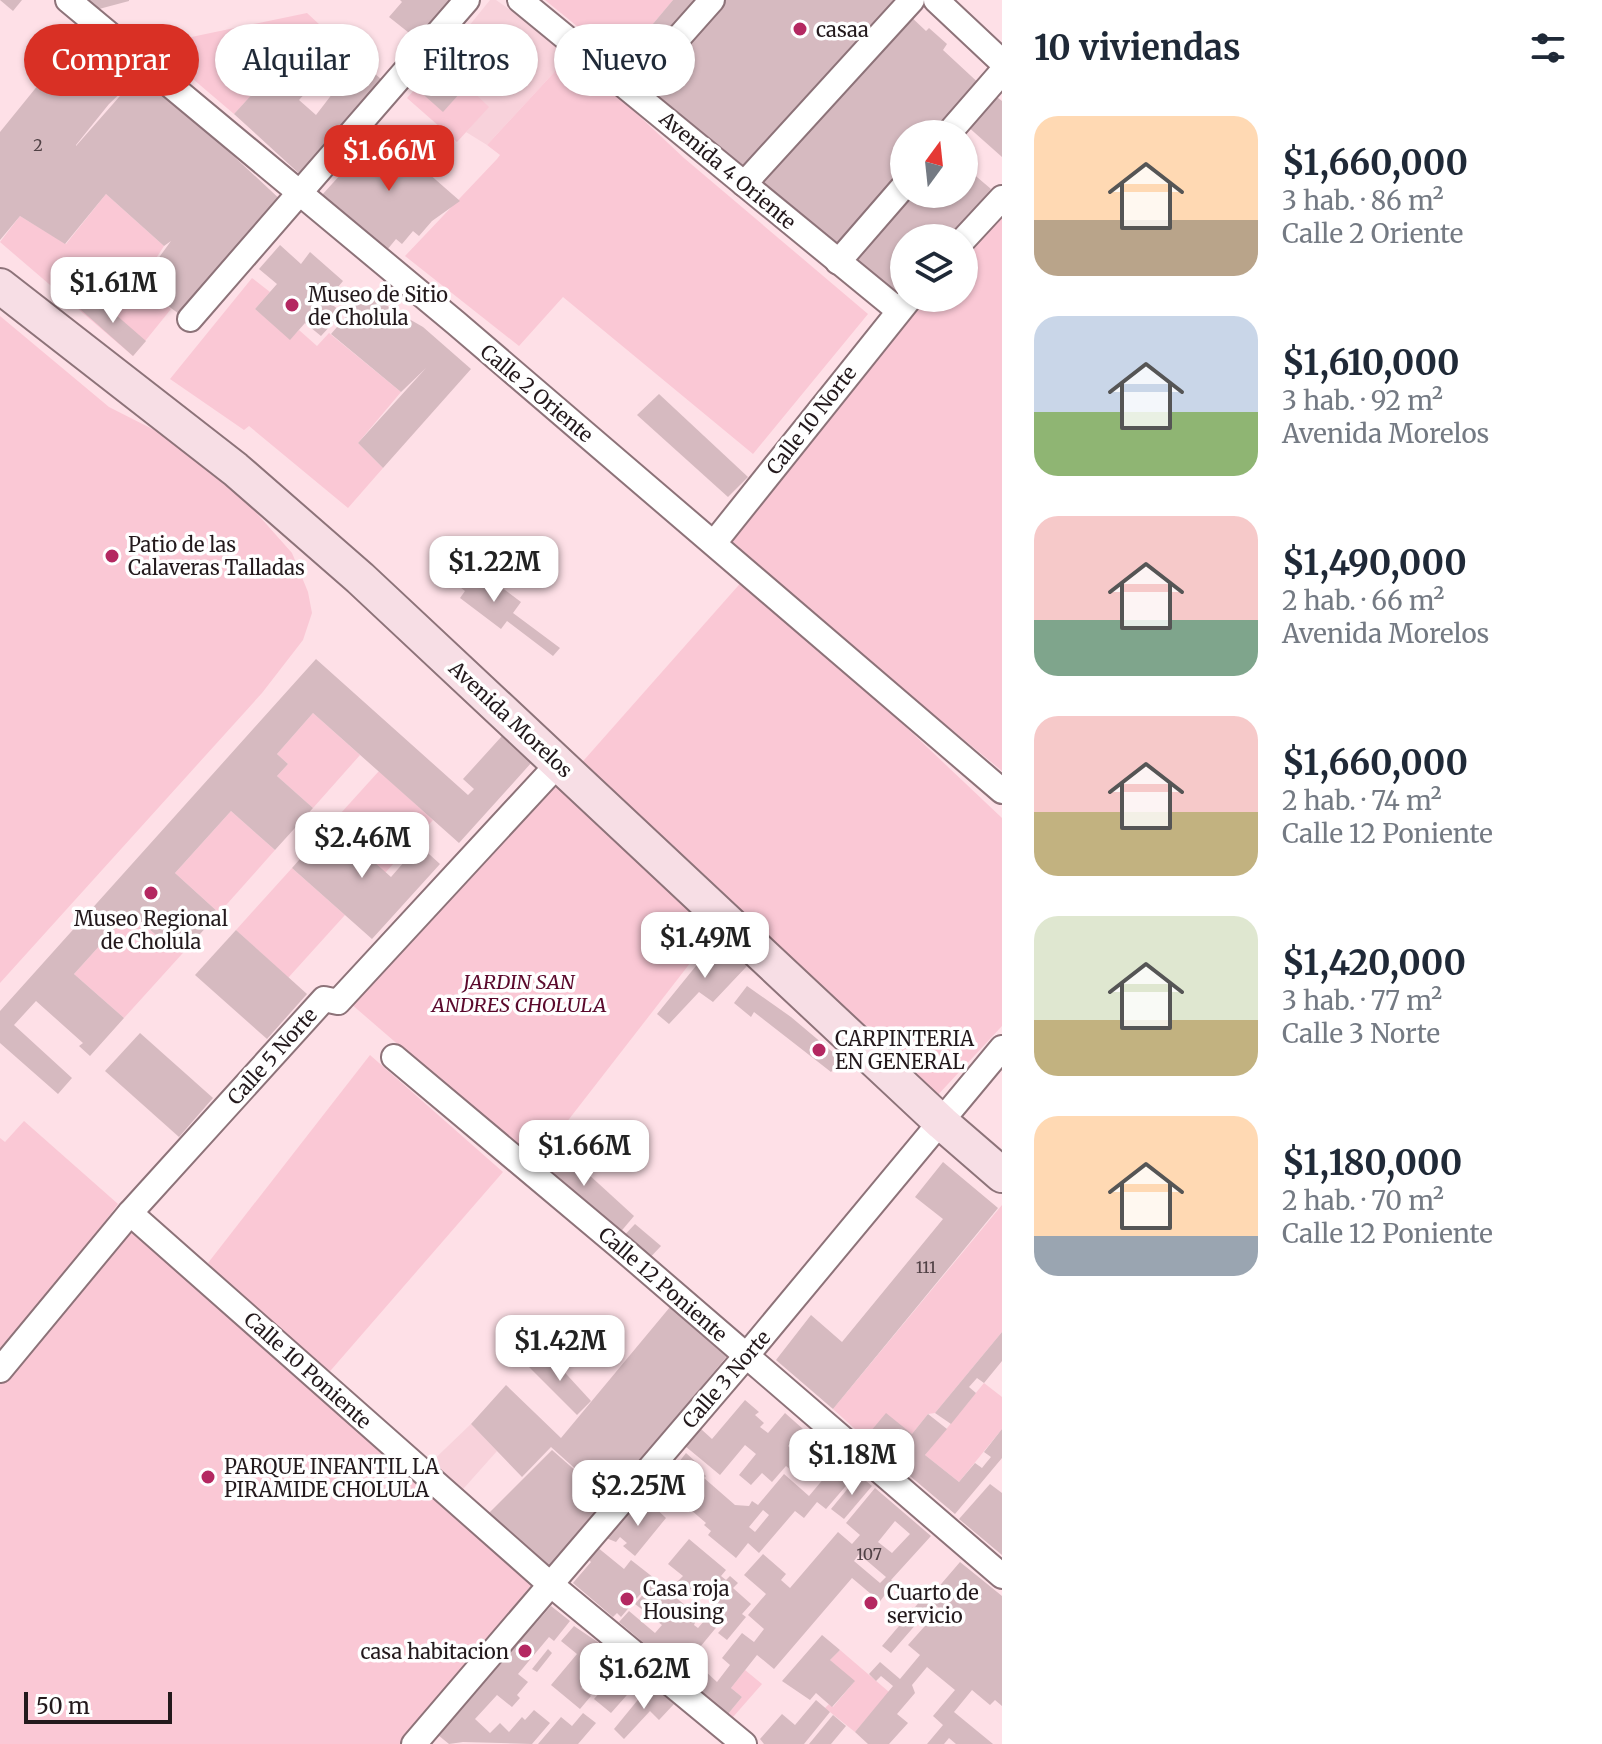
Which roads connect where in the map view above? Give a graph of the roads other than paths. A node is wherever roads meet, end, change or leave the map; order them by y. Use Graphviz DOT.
graph roads {
  1 [pos="68,0"];
  2 [pos="467,0"];
  3 [pos="520,0"];
  4 [pos="712,0"];
  5 [pos="912,0"];
  6 [pos="936,0"];
  7 [pos="691,24"];
  8 [pos="554,27"];
  9 [pos="1002,62"];
  10 [pos="1002,72"];
  11 [pos="639,96"];
  12 [pos="960,120"];
  13 [pos="744,184"];
  14 [pos="300,194"];
  15 [pos="1002,198"];
  16 [pos="890,202"];
  17 [pos="978,224"];
  18 [pos="838,262"];
  19 [pos="0,286"];
  20 [pos="890,295"];
  21 [pos="898,312"];
  22 [pos="190,319"];
  23 [pos="714,543"];
  24 [pos="559,763"];
  25 [pos="1002,791"];
  26 [pos="1002,1048"];
  27 [pos="394,1057"];
  28 [pos="942,1123"];
  29 [pos="1002,1175"];
  30 [pos="130,1213"];
  31 [pos="746,1356"];
  32 [pos="0,1370"];
  33 [pos="1002,1576"];
  34 [pos="550,1584"];
  35 [pos="414,1744"];
  36 [pos="744,1744"];
  1 -- 14 [label="street, Calle 2 Oriente"];
  2 -- 14 [label="street"];
  3 -- 8 [label="street, Avenida 4 Oriente"];
  4 -- 7 [label="street"];
  5 -- 13 [label="street"];
  6 -- 9 [label="street"];
  10 -- 12 [label="street"];
  11 -- 13 [label="street, Avenida 4 Oriente"];
  13 -- 18 [label="street, Avenida 4 Oriente"];
  14 -- 22 [label="street"];
  14 -- 23 [label="street, Calle 2 Oriente"];
  15 -- 17 [label="street"];
  16 -- 18 [label="street"];
  18 -- 20 [label="street, Avenida 4 Oriente"];
  19 -- 24 [label="main road, Avenida Morelos"];
  21 -- 23 [label="street, Calle 10 Norte"];
  23 -- 25 [label="street, Calle 2 Oriente"];
  24 -- 28 [label="main road, Avenida Morelos"];
  24 -- 30 [label="street, Calle 5 Norte"];
  26 -- 28 [label="street, Calle 3 Norte"];
  27 -- 31 [label="street, Calle 12 Poniente"];
  28 -- 29 [label="main road, Avenida Morelos"];
  28 -- 31 [label="street, Calle 3 Norte"];
  30 -- 32 [label="street, Calle 5 Norte"];
  30 -- 34 [label="street, Calle 10 Poniente"];
  31 -- 33 [label="street, Calle 12 Poniente"];
  31 -- 34 [label="street, Calle 3 Norte"];
  34 -- 35 [label="street, Calle 3 Norte"];
  34 -- 36 [label="street, Calle 10 Poniente"];
}
